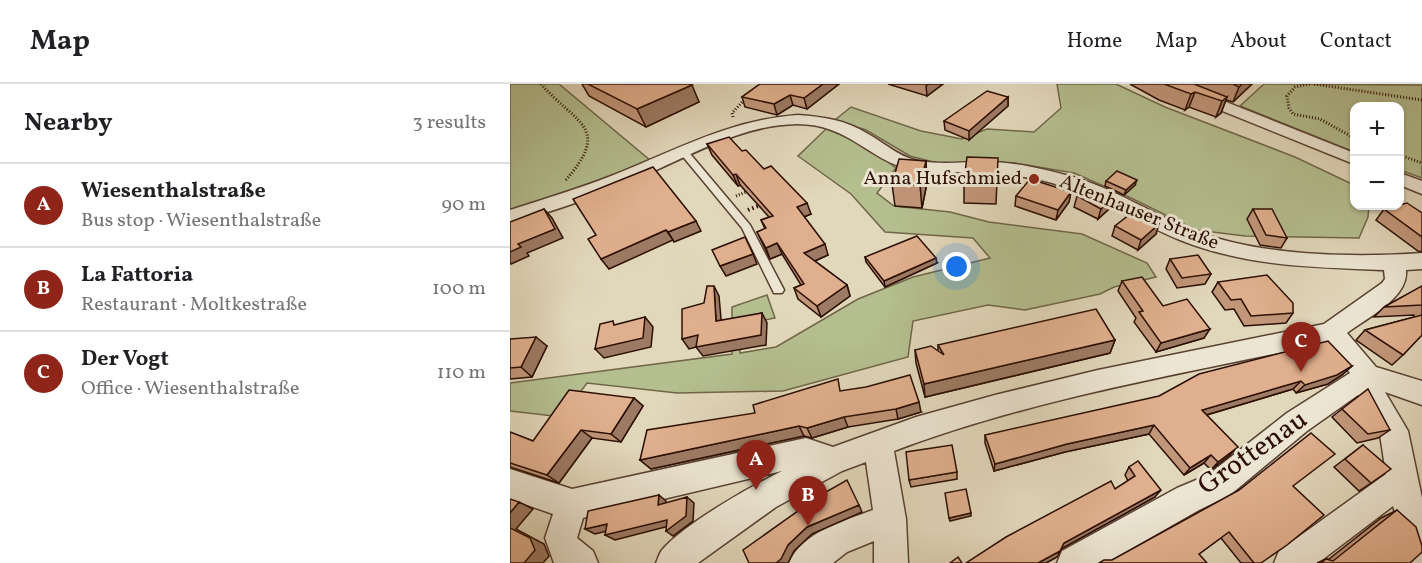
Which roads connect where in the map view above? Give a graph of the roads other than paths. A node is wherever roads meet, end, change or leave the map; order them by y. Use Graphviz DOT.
graph roads {
  1 [pos="1168,84"];
  2 [pos="683,151"];
  3 [pos="1350,157"];
  4 [pos="1404,181"];
  5 [pos="1422,188"];
  6 [pos="510,217"];
  7 [pos="1422,261"];
  8 [pos="1395,263"];
  9 [pos="778,290"];
  10 [pos="1331,332"];
  11 [pos="1367,375"];
  12 [pos="1422,393"];
  13 [pos="878,445"];
  14 [pos="832,461"];
  15 [pos="1402,482"];
  16 [pos="510,483"];
  17 [pos="572,505"];
  18 [pos="890,519"];
  19 [pos="1422,553"];
  20 [pos="581,563"];
  21 [pos="673,563"];
  22 [pos="806,563"];
  23 [pos="891,563"];
  24 [pos="1074,563"];
  25 [pos="1292,563"];
  1 -- 3 [label="street"];
  2 -- 6 [label="street, Altenhauser Straße"];
  2 -- 8 [label="street, Altenhauser Straße"];
  2 -- 9 [label="lane"];
  4 -- 5 [label="street"];
  7 -- 8 [label="street, Altenhauser Straße"];
  8 -- 10 [label="street"];
  10 -- 11 [label="street"];
  10 -- 13 [label="street"];
  11 -- 12 [label="street"];
  11 -- 15 [label="street"];
  11 -- 24 [label="street, Grottenau"];
  13 -- 14 [label="street"];
  13 -- 18 [label="street"];
  14 -- 17 [label="street"];
  14 -- 21 [label="street"];
  15 -- 19 [label="street"];
  15 -- 25 [label="street"];
  16 -- 17 [label="street"];
  17 -- 20 [label="street"];
  18 -- 22 [label="street"];
  18 -- 23 [label="street"];
}
